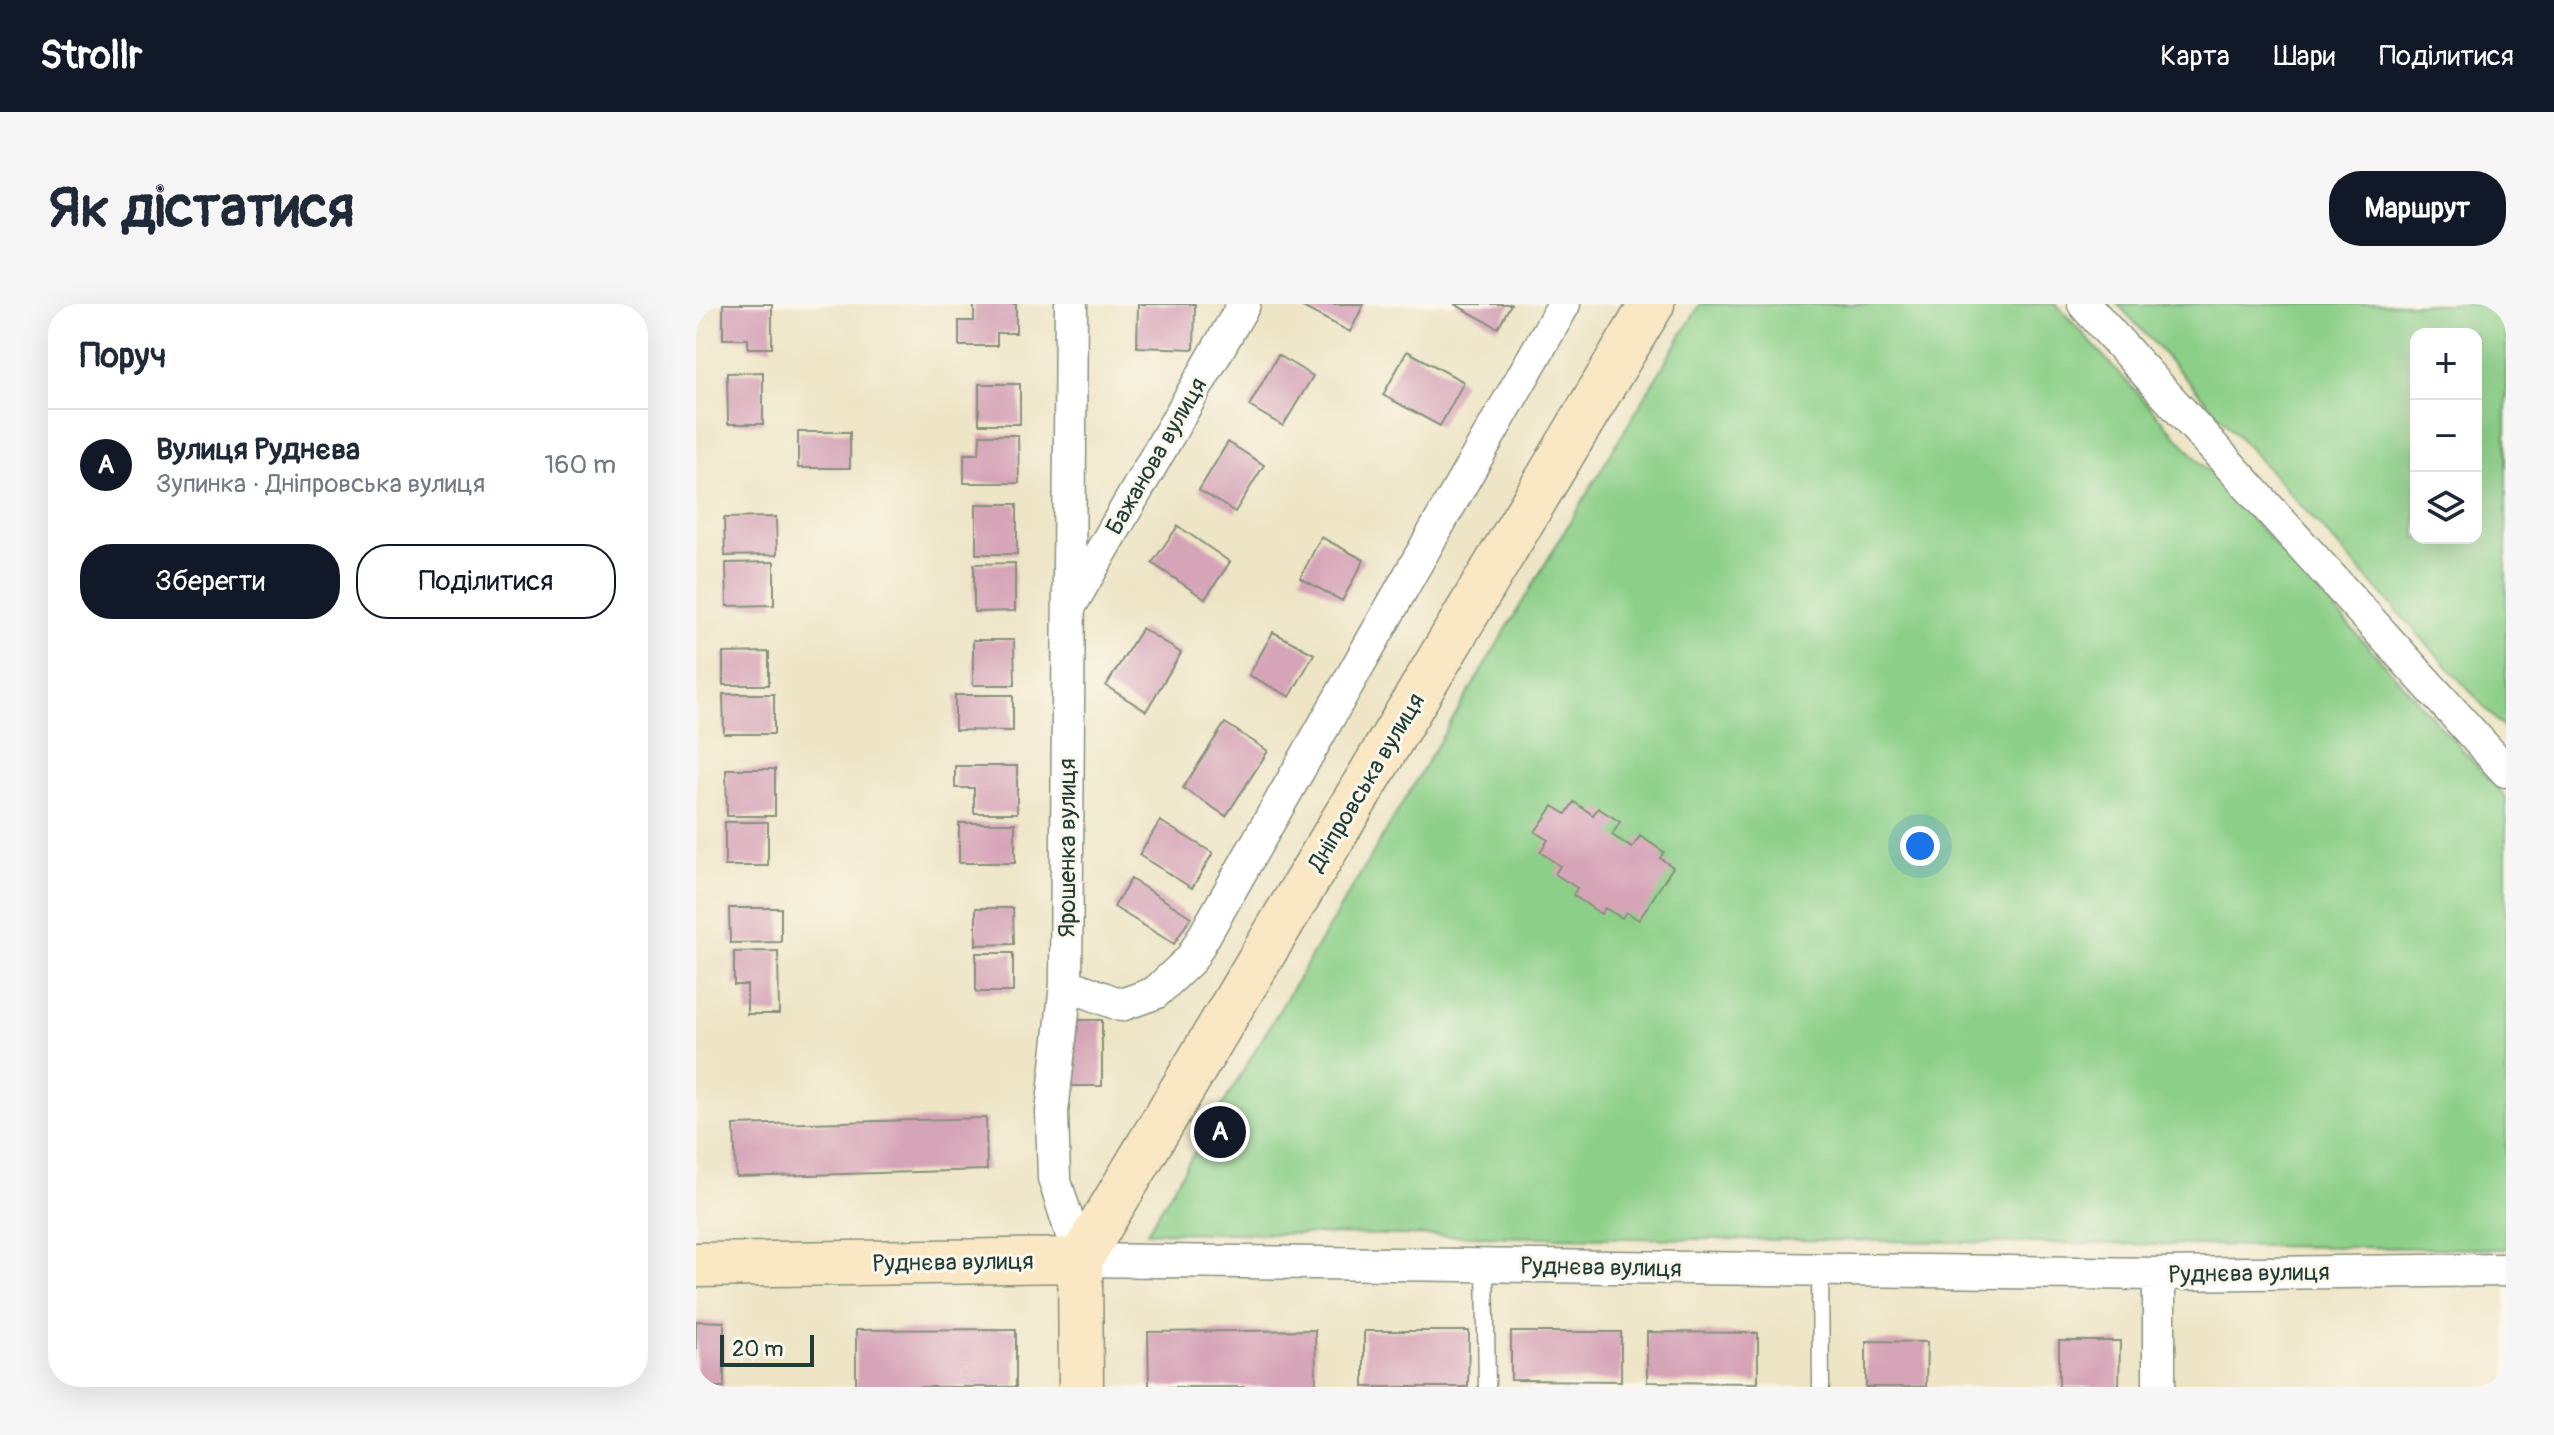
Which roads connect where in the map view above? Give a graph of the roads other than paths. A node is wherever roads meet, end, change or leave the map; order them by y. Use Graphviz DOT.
graph roads {
  1 [pos="1071,304"];
  2 [pos="1244,304"];
  3 [pos="1564,304"];
  4 [pos="1652,304"];
  5 [pos="2084,304"];
  6 [pos="1068,609"];
  7 [pos="2506,771"];
  8 [pos="1066,984"];
  9 [pos="1080,1260"];
  10 [pos="696,1265"];
  11 [pos="1485,1265"];
  12 [pos="1820,1270"];
  13 [pos="2506,1270"];
  14 [pos="2159,1274"];
  15 [pos="1081,1387"];
  16 [pos="1487,1387"];
  17 [pos="1821,1387"];
  18 [pos="2159,1387"];
  1 -- 6 [label="street, Ярошенка вулиця"];
  2 -- 6 [label="street, Бажанова вулиця"];
  3 -- 8 [label="street"];
  4 -- 9 [label="street, Дніпровська вулиця"];
  5 -- 7 [label="street"];
  6 -- 8 [label="street, Ярошенка вулиця"];
  8 -- 9 [label="street, Ярошенка вулиця"];
  9 -- 10 [label="street, Руднєва вулиця"];
  9 -- 11 [label="street, Руднєва вулиця"];
  9 -- 15 [label="street, Ярошенка вулиця"];
  11 -- 12 [label="street, Руднєва вулиця"];
  11 -- 16 [label="lane"];
  12 -- 14 [label="street, Руднєва вулиця"];
  12 -- 17 [label="lane"];
  13 -- 14 [label="street, Руднєва вулиця"];
  14 -- 18 [label="street"];
}
